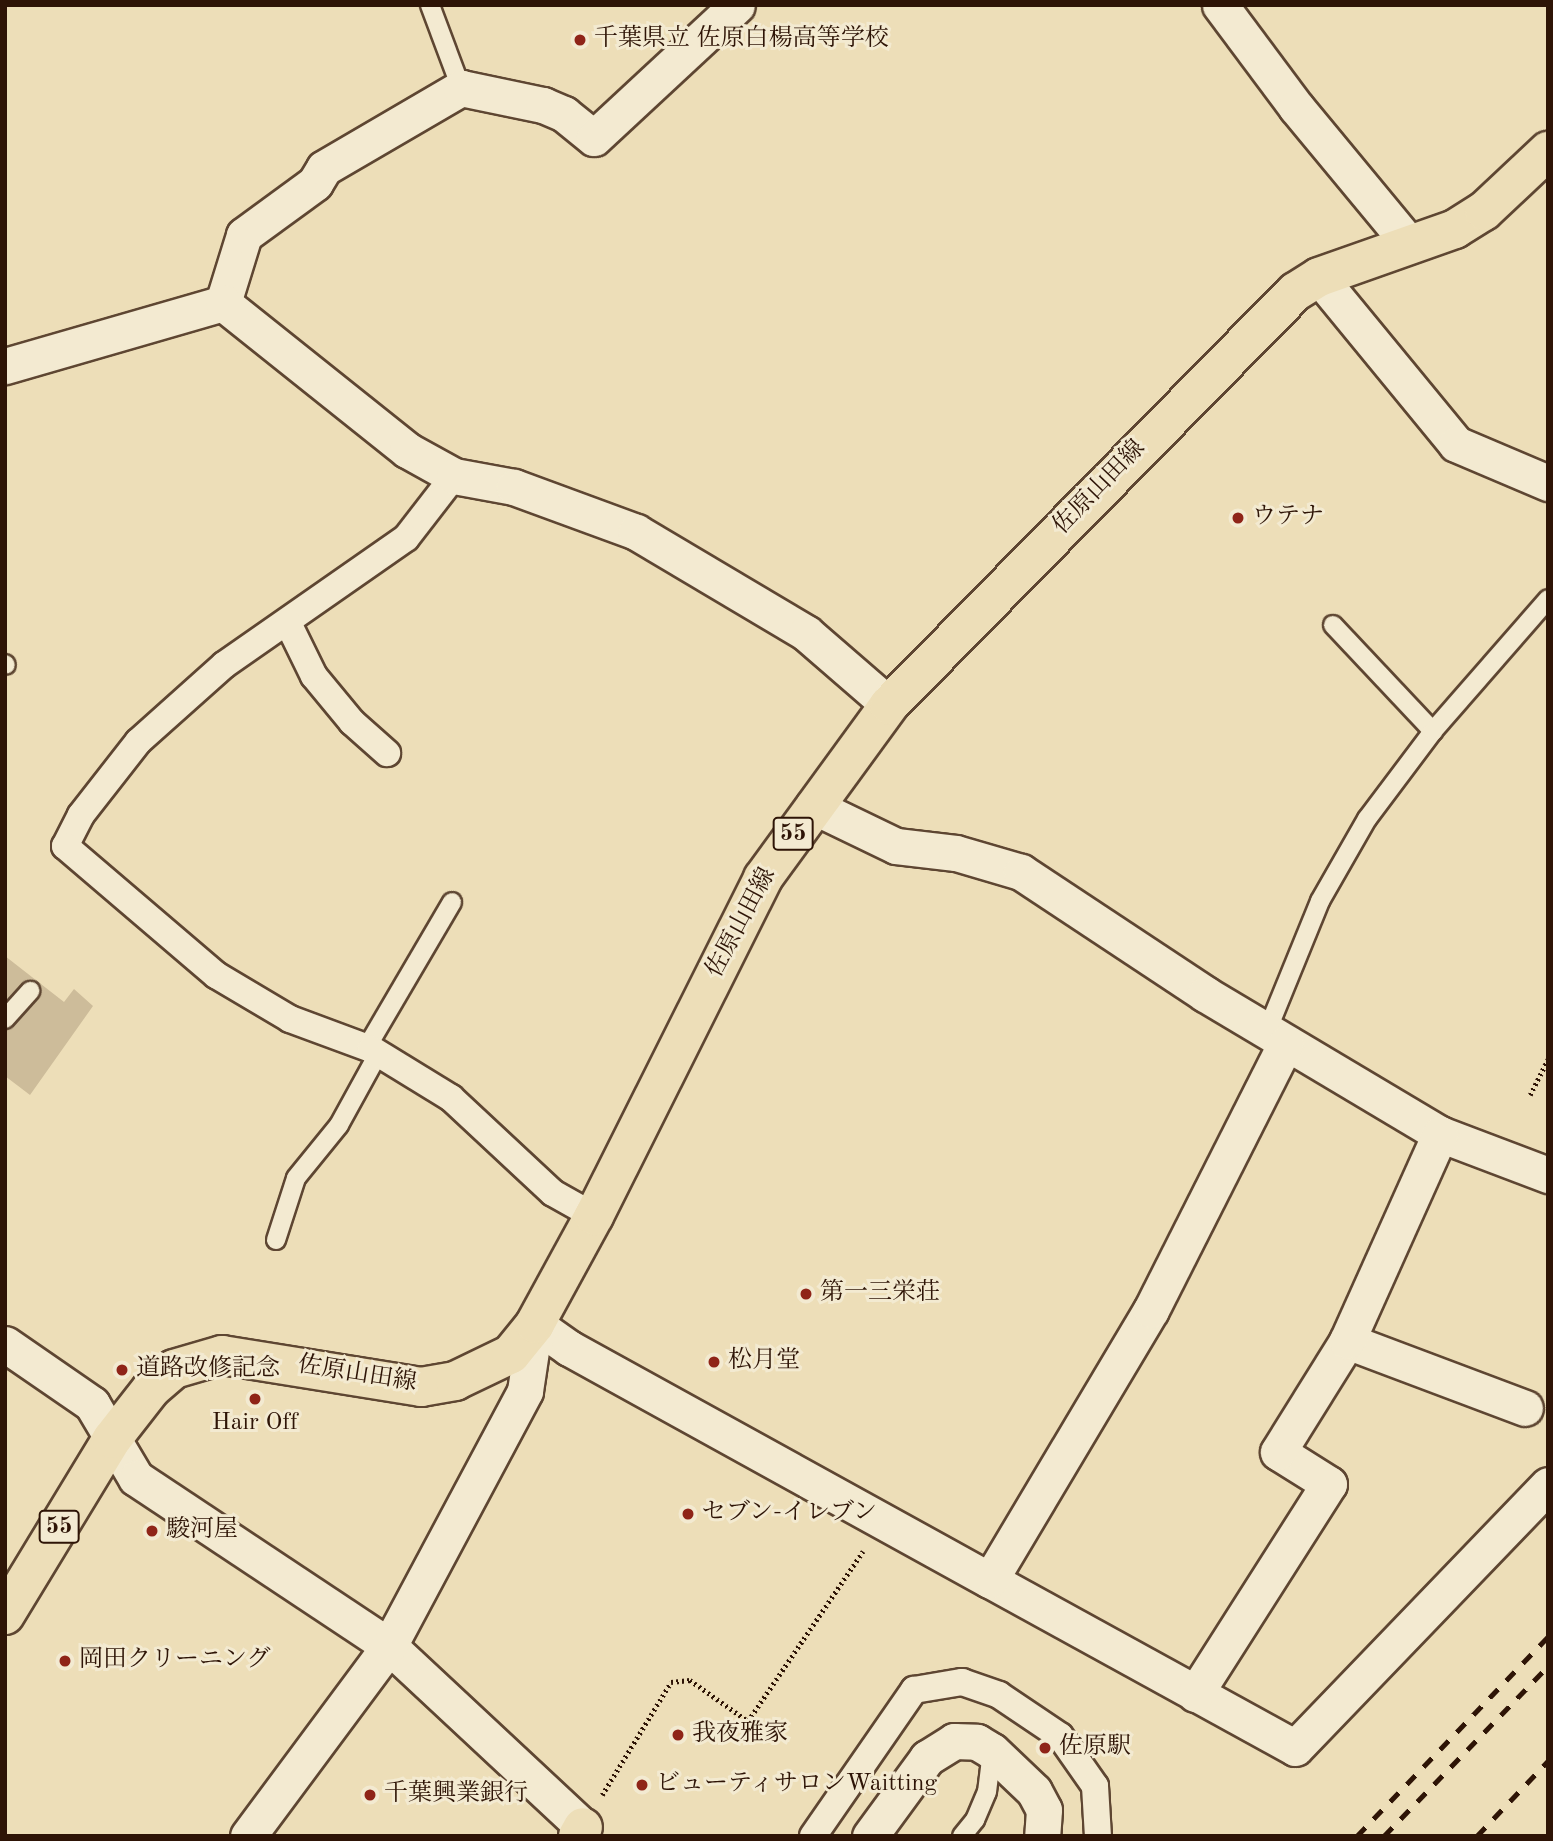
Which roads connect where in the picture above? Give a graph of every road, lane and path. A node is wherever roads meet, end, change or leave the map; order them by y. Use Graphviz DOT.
graph roads {
  1 [pos="430,5"];
  2 [pos="737,5"];
  3 [pos="1220,5"];
  4 [pos="461,88"];
  5 [pos="1548,151"];
  6 [pos="1410,245"];
  7 [pos="1319,277"];
  8 [pos="223,303"];
  9 [pos="5,366"];
  10 [pos="454,476"];
  11 [pos="1548,483"];
  12 [pos="1548,598"];
  13 [pos="288,623"];
  14 [pos="1333,625"];
  15 [pos="889,705"];
  16 [pos="1433,731"];
  17 [pos="387,753"];
  18 [pos="813,806"];
  19 [pos="452,902"];
  20 [pos="30,991"];
  21 [pos="5,1019"];
  22 [pos="1276,1037"];
  23 [pos="373,1051"];
  24 [pos="1548,1059"];
  25 [pos="1530,1095"];
  26 [pos="1440,1134"];
  27 [pos="1548,1175"];
  28 [pos="594,1216"];
  29 [pos="276,1240"];
  30 [pos="536,1324"];
  31 [pos="1347,1341"];
  32 [pos="5,1344"];
  33 [pos="1525,1408"];
  34 [pos="112,1439"];
  35 [pos="1548,1485"];
  36 [pos="883,1521"];
  37 [pos="990,1580"];
  38 [pos="5,1615"];
  39 [pos="389,1646"];
  40 [pos="1195,1694"];
  41 [pos="992,1751"];
  42 [pos="580,1831"];
  43 [pos="248,1836"];
  44 [pos="813,1836"];
  45 [pos="870,1836"];
  46 [pos="962,1836"];
  47 [pos="1042,1836"];
  48 [pos="1098,1836"];
  1 -- 4 [label="lane"];
  2 -- 4 [label="street"];
  3 -- 6 [label="street"];
  4 -- 8 [label="street"];
  5 -- 6 [label="main road, 佐原山田線 / 55"];
  6 -- 7 [label="main road, 佐原山田線 / 55"];
  7 -- 11 [label="street"];
  7 -- 15 [label="main road, 佐原山田線 / 55"];
  8 -- 9 [label="street"];
  8 -- 10 [label="street"];
  10 -- 13 [label="street"];
  10 -- 15 [label="street"];
  12 -- 16 [label="lane"];
  13 -- 17 [label="street"];
  13 -- 23 [label="street"];
  14 -- 16 [label="lane"];
  15 -- 18 [label="main road, 佐原山田線 / 55"];
  16 -- 22 [label="lane"];
  18 -- 22 [label="street"];
  18 -- 28 [label="main road, 佐原山田線 / 55"];
  19 -- 23 [label="lane"];
  20 -- 21 [label="lane"];
  22 -- 26 [label="street"];
  22 -- 37 [label="street"];
  23 -- 28 [label="street"];
  23 -- 29 [label="lane"];
  24 -- 25 [label="path"];
  26 -- 27 [label="street"];
  26 -- 31 [label="street"];
  28 -- 30 [label="main road, 佐原山田線 / 55"];
  30 -- 34 [label="main road, 佐原山田線 / 55"];
  30 -- 36 [label="street"];
  30 -- 39 [label="street"];
  31 -- 33 [label="street"];
  31 -- 40 [label="street"];
  32 -- 34 [label="street"];
  34 -- 38 [label="main road, 佐原山田線 / 55"];
  34 -- 39 [label="street"];
  35 -- 40 [label="street"];
  36 -- 37 [label="street"];
  36 -- 42 [label="path"];
  37 -- 40 [label="street"];
  39 -- 42 [label="street"];
  39 -- 43 [label="street"];
  41 -- 45 [label="street"];
  41 -- 46 [label="lane"];
  41 -- 47 [label="street"];
  44 -- 48 [label="street"];
}
